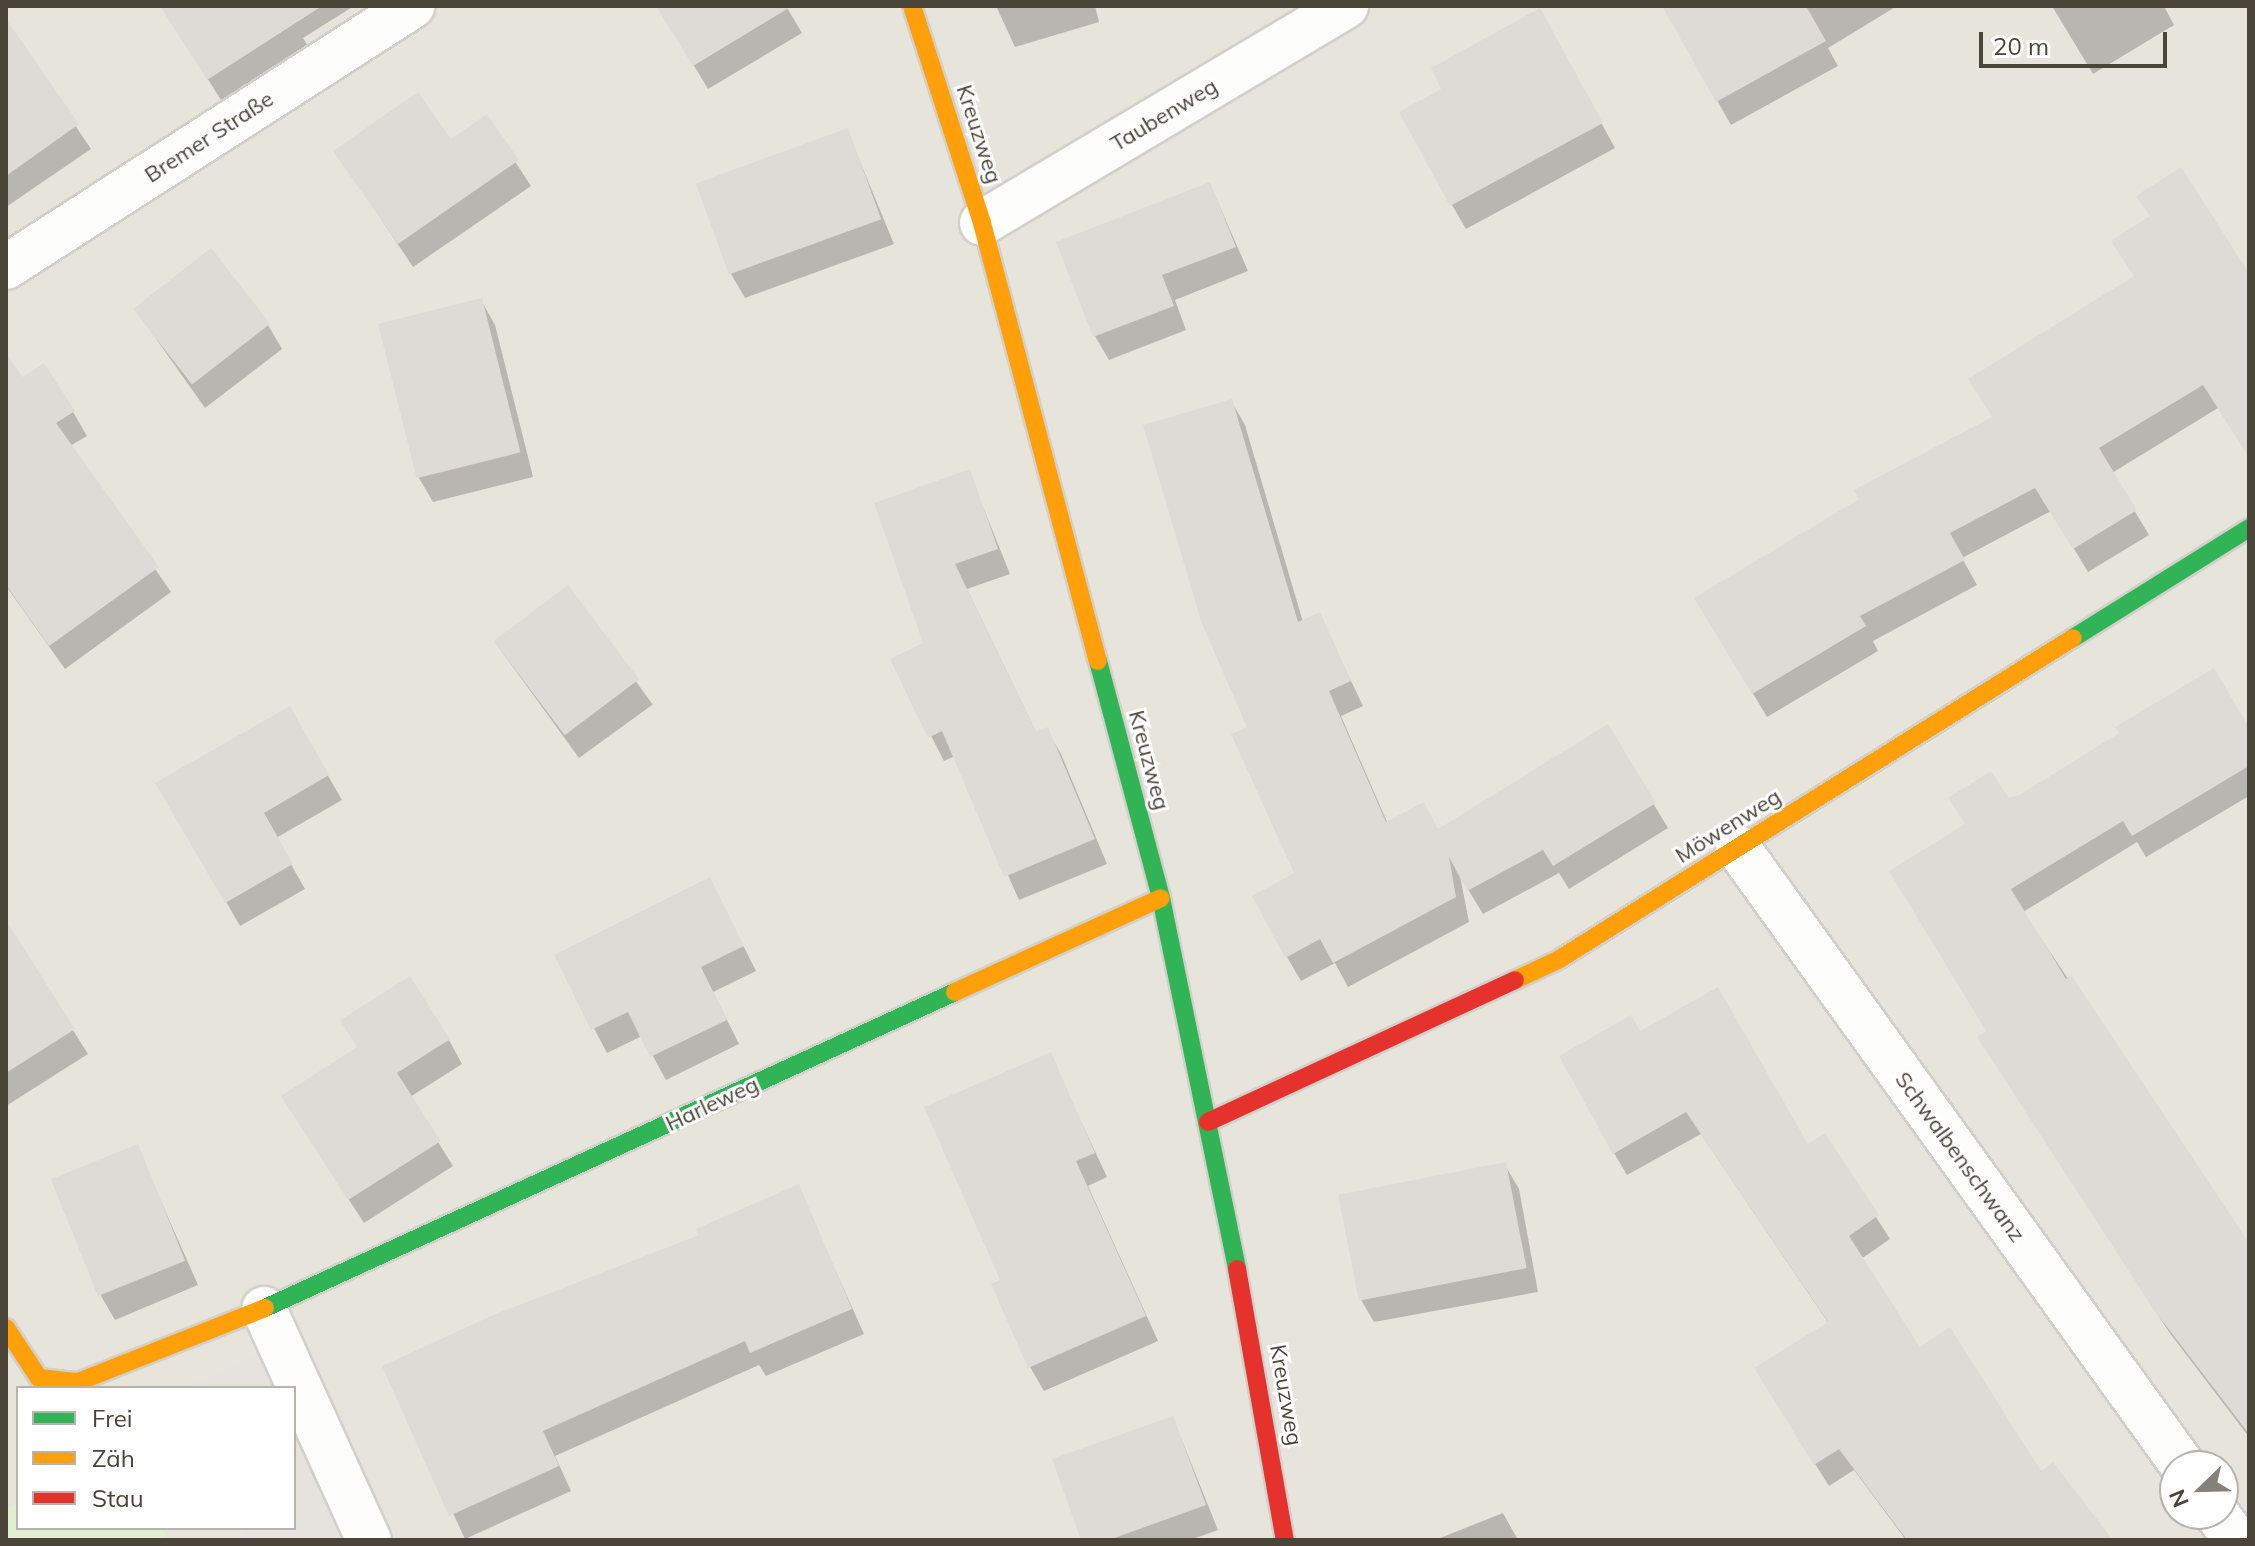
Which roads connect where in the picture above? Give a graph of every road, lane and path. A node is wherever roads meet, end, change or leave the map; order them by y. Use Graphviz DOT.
graph roads {
  1 [pos="412,6"];
  2 [pos="912,6"];
  3 [pos="1346,6"];
  4 [pos="982,223"];
  5 [pos="6,267"];
  6 [pos="2249,528"];
  7 [pos="1738,848"];
  8 [pos="1161,898"];
  9 [pos="1208,1122"];
  10 [pos="264,1309"];
  11 [pos="6,1328"];
  12 [pos="2171,1450"];
  13 [pos="369,1540"];
  14 [pos="1285,1540"];
  1 -- 5 [label="street, Bremer Straße"];
  2 -- 4 [label="street, Kreuzweg"];
  3 -- 4 [label="street, Taubenweg"];
  4 -- 8 [label="street, Kreuzweg"];
  6 -- 7 [label="street, Möwenweg"];
  7 -- 9 [label="street, Möwenweg"];
  7 -- 12 [label="street, Schwalbenschwanz"];
  8 -- 9 [label="street, Kreuzweg"];
  8 -- 10 [label="street, Harleweg"];
  9 -- 14 [label="street, Kreuzweg"];
  10 -- 11 [label="street, Harleweg"];
  10 -- 13 [label="street"];
}
